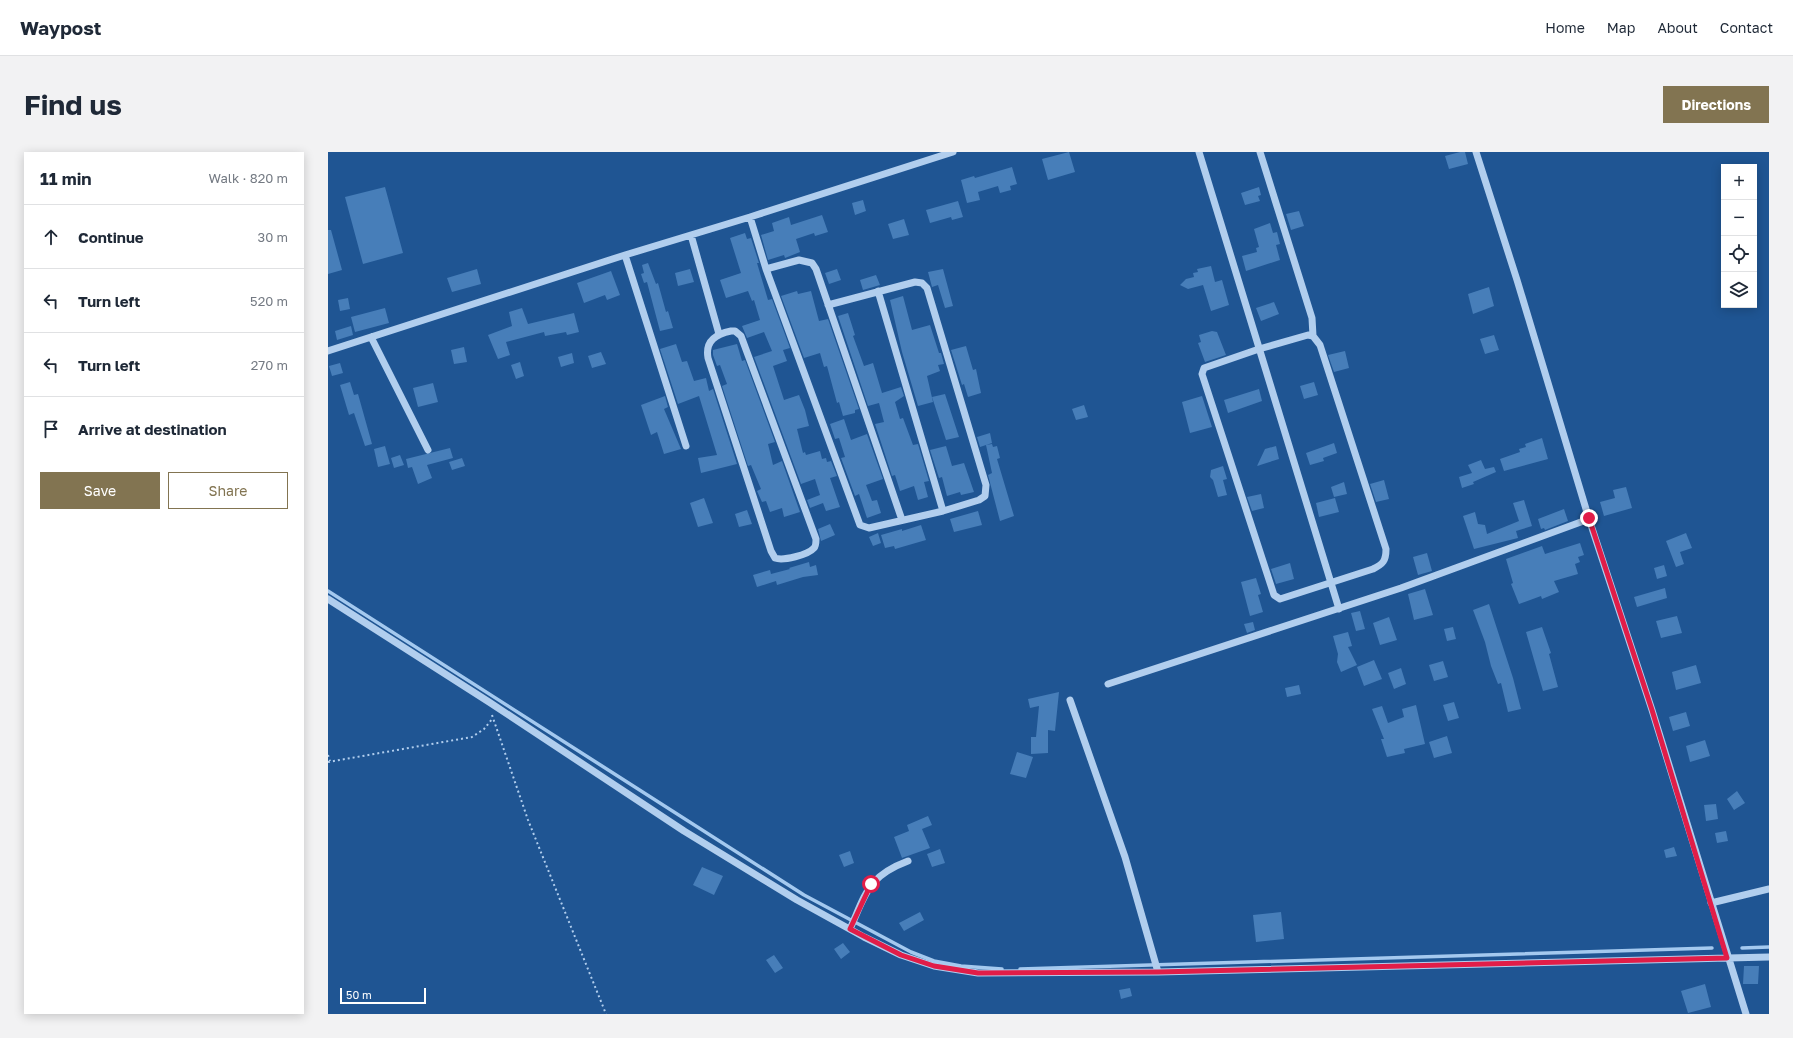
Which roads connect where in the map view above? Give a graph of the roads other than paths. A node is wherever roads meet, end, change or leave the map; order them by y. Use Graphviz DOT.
graph roads {
  1 [pos="953,152"];
  2 [pos="1199,152"];
  3 [pos="1260,152"];
  4 [pos="1476,152"];
  5 [pos="750,217"];
  6 [pos="691,235"];
  7 [pos="625,254"];
  8 [pos="766,269"];
  9 [pos="878,291"];
  10 [pos="828,305"];
  11 [pos="719,334"];
  12 [pos="1313,336"];
  13 [pos="371,337"];
  14 [pos="1258,349"];
  15 [pos="328,351"];
  16 [pos="686,446"];
  17 [pos="428,450"];
  18 [pos="943,511"];
  19 [pos="1589,518"];
  20 [pos="902,520"];
  21 [pos="1330,582"];
  22 [pos="328,599"];
  23 [pos="1339,609"];
  24 [pos="1108,684"];
  25 [pos="1070,700"];
  26 [pos="908,861"];
  27 [pos="1769,889"];
  28 [pos="1711,904"];
  29 [pos="850,929"];
  30 [pos="1769,957"];
  31 [pos="1727,958"];
  32 [pos="1158,972"];
  33 [pos="1746,1014"];
  1 -- 5 [label="street"];
  2 -- 14 [label="street"];
  3 -- 12 [label="street"];
  4 -- 19 [label="street"];
  5 -- 6 [label="street"];
  5 -- 8 [label="street"];
  6 -- 7 [label="street"];
  6 -- 11 [label="street"];
  7 -- 13 [label="street"];
  7 -- 16 [label="street"];
  8 -- 10 [label="street"];
  8 -- 20 [label="street"];
  9 -- 10 [label="street"];
  9 -- 18 [label="street"];
  9 -- 18 [label="street"];
  10 -- 20 [label="street"];
  11 -- 11 [label="street"];
  12 -- 14 [label="street"];
  12 -- 21 [label="street"];
  13 -- 15 [label="street"];
  13 -- 17 [label="street"];
  14 -- 21 [label="street"];
  14 -- 21 [label="street"];
  18 -- 20 [label="street"];
  19 -- 23 [label="street"];
  19 -- 28 [label="street"];
  21 -- 23 [label="street"];
  22 -- 29 [label="street"];
  23 -- 24 [label="street"];
  25 -- 32 [label="street"];
  26 -- 29 [label="street"];
  27 -- 28 [label="street"];
  28 -- 31 [label="street"];
  29 -- 32 [label="street"];
  30 -- 31 [label="street"];
  31 -- 32 [label="street"];
  31 -- 33 [label="street"];
}
